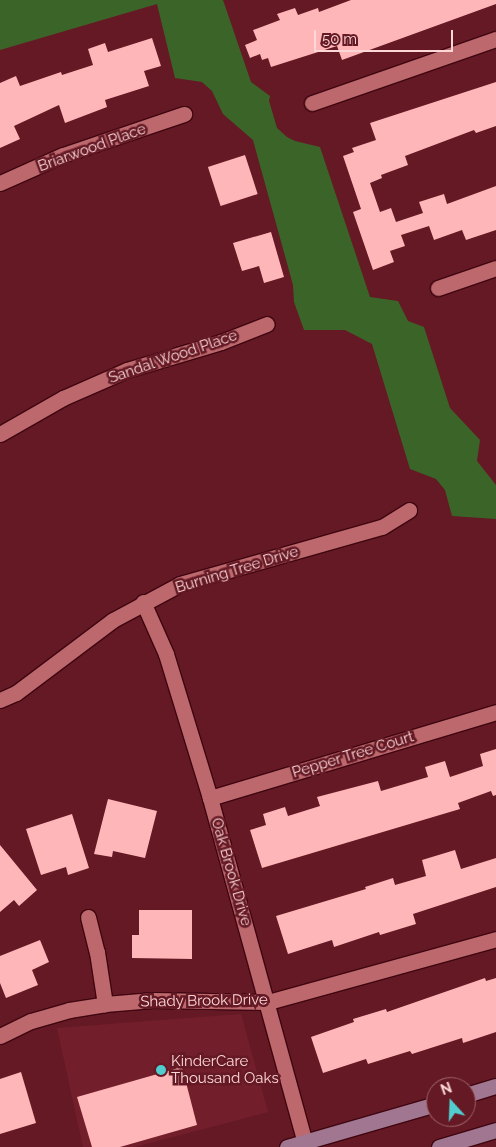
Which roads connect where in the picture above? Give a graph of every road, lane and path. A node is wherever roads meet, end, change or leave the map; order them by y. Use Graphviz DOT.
graph roads {
  1 [pos="496,39"];
  2 [pos="312,103"];
  3 [pos="184,114"];
  4 [pos="0,183"];
  5 [pos="496,268"];
  6 [pos="438,288"];
  7 [pos="267,324"];
  8 [pos="0,434"];
  9 [pos="409,510"];
  10 [pos="143,602"];
  11 [pos="0,700"];
  12 [pos="496,712"];
  13 [pos="210,798"];
  14 [pos="88,917"];
  15 [pos="496,939"];
  16 [pos="268,1002"];
  17 [pos="105,1004"];
  18 [pos="0,1036"];
  19 [pos="496,1086"];
  20 [pos="476,1092"];
  21 [pos="426,1107"];
  22 [pos="496,1130"];
  23 [pos="305,1144"];
  24 [pos="287,1147"];
  25 [pos="439,1147"];
  1 -- 2 [label="street"];
  3 -- 4 [label="street, Briarwood Place"];
  5 -- 6 [label="street"];
  7 -- 8 [label="street, Sandal Wood Place"];
  9 -- 10 [label="street, Burning Tree Drive"];
  10 -- 11 [label="street, Burning Tree Drive"];
  10 -- 13 [label="street, Oak Brook Drive"];
  12 -- 13 [label="street, Pepper Tree Court"];
  13 -- 16 [label="street, Oak Brook Drive"];
  14 -- 17 [label="street"];
  15 -- 16 [label="street, Shady Brook Drive"];
  16 -- 17 [label="street, Shady Brook Drive"];
  16 -- 23 [label="street, Oak Brook Drive"];
  17 -- 18 [label="street, Shady Brook Drive"];
  19 -- 20 [label="main road"];
  21 -- 23 [label="main road"];
  22 -- 25 [label="main road"];
  23 -- 24 [label="main road"];
}
